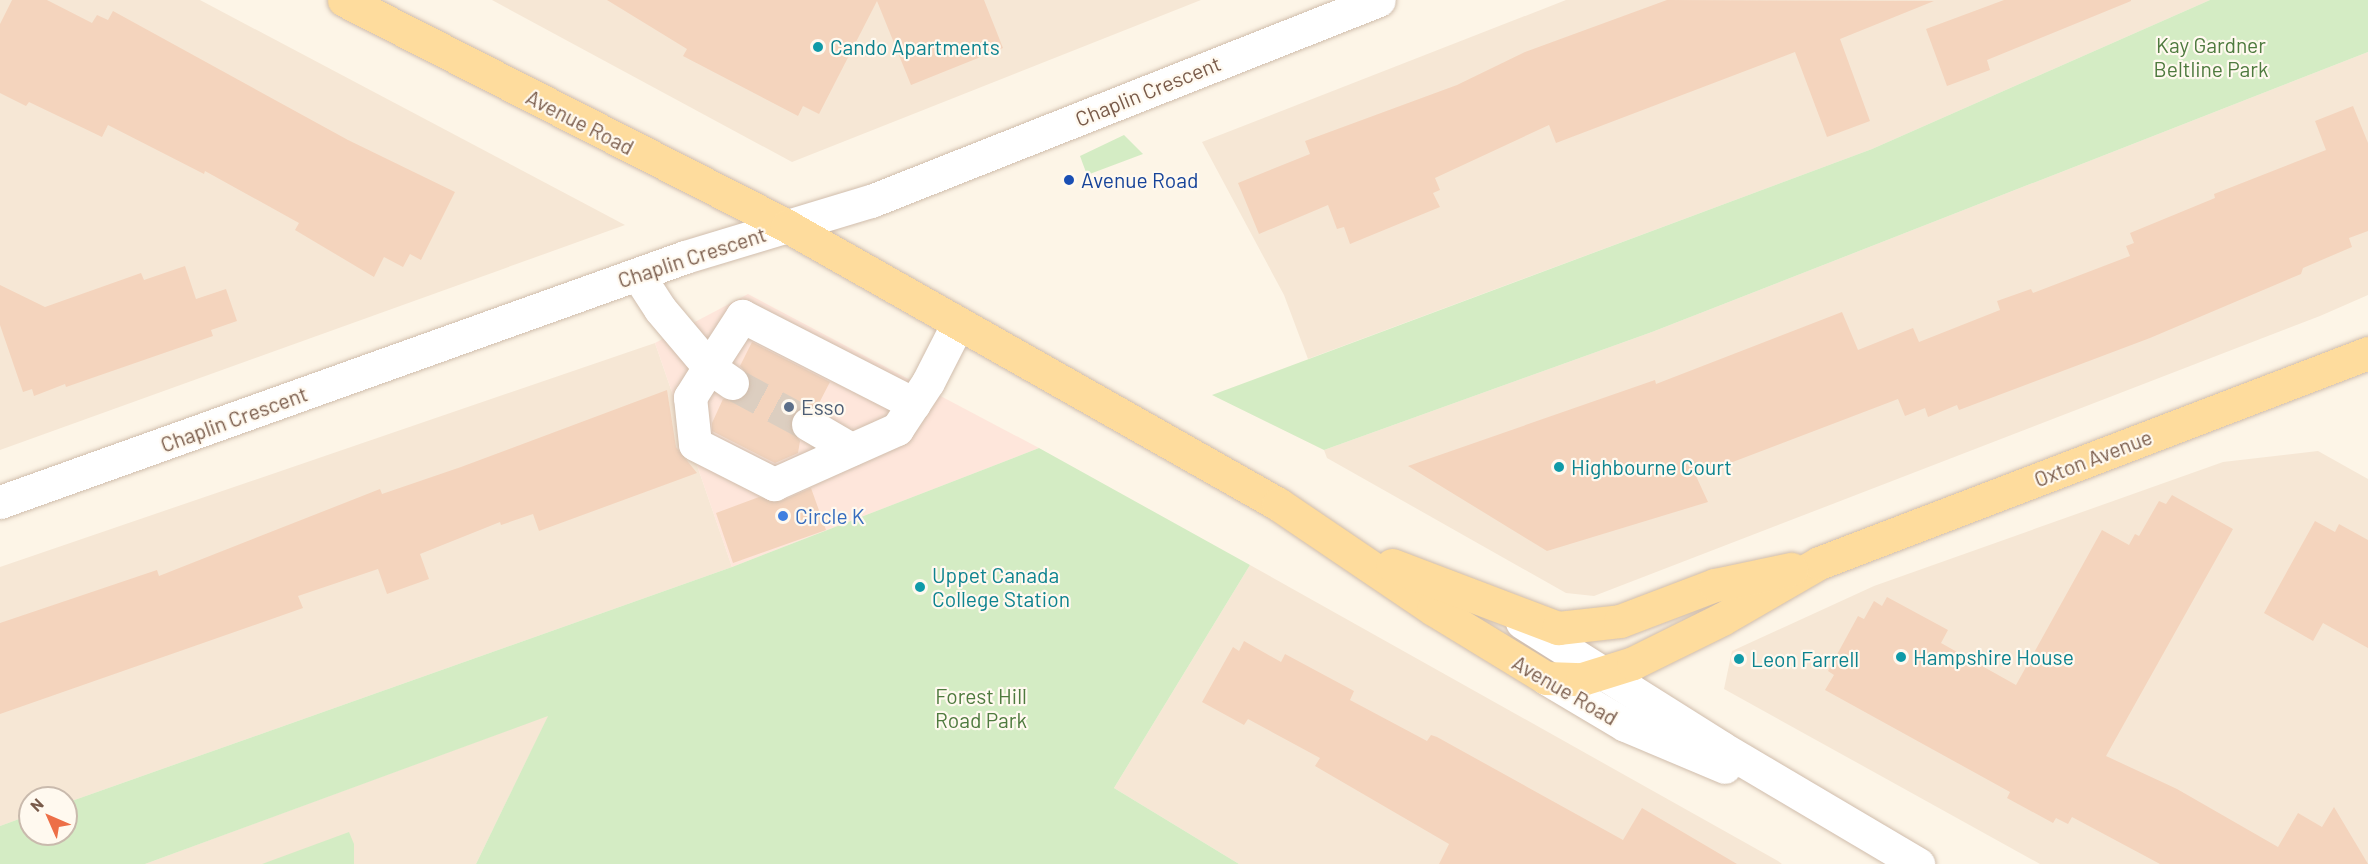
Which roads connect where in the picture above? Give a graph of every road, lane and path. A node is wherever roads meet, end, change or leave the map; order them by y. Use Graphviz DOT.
graph roads {
  1 [pos="344,0"];
  2 [pos="1379,0"];
  3 [pos="787,226"];
  4 [pos="638,275"];
  5 [pos="958,323"];
  6 [pos="2368,353"];
  7 [pos="721,375"];
  8 [pos="914,404"];
  9 [pos="808,424"];
  10 [pos="850,449"];
  11 [pos="0,502"];
  12 [pos="1348,547"];
  13 [pos="1819,563"];
  14 [pos="1497,608"];
  15 [pos="1607,672"];
  16 [pos="1546,678"];
  17 [pos="1802,797"];
  18 [pos="1878,853"];
  19 [pos="1918,864"];
  1 -- 3 [label="main road, Avenue Road"];
  2 -- 3 [label="street, Chaplin Crescent"];
  3 -- 4 [label="street, Chaplin Crescent"];
  3 -- 5 [label="main road, Avenue Road"];
  4 -- 7 [label="street"];
  4 -- 11 [label="street, Chaplin Crescent"];
  5 -- 8 [label="street"];
  5 -- 12 [label="main road, Avenue Road"];
  6 -- 13 [label="main road, Oxton Avenue"];
  7 -- 8 [label="street"];
  7 -- 10 [label="street"];
  8 -- 10 [label="street"];
  9 -- 10 [label="street"];
  12 -- 14 [label="main road, Avenue Road"];
  12 -- 16 [label="main road, Avenue Road"];
  13 -- 14 [label="main road, Oxton Avenue"];
  13 -- 15 [label="main road, Oxton Avenue"];
  14 -- 15 [label="street, Avenue Road"];
  15 -- 16 [label="main road, Oxton Avenue"];
  15 -- 17 [label="street, Avenue Road"];
  16 -- 17 [label="street, Avenue Road"];
  17 -- 18 [label="street, Avenue Road"];
  18 -- 19 [label="street, Avenue Road"];
}
